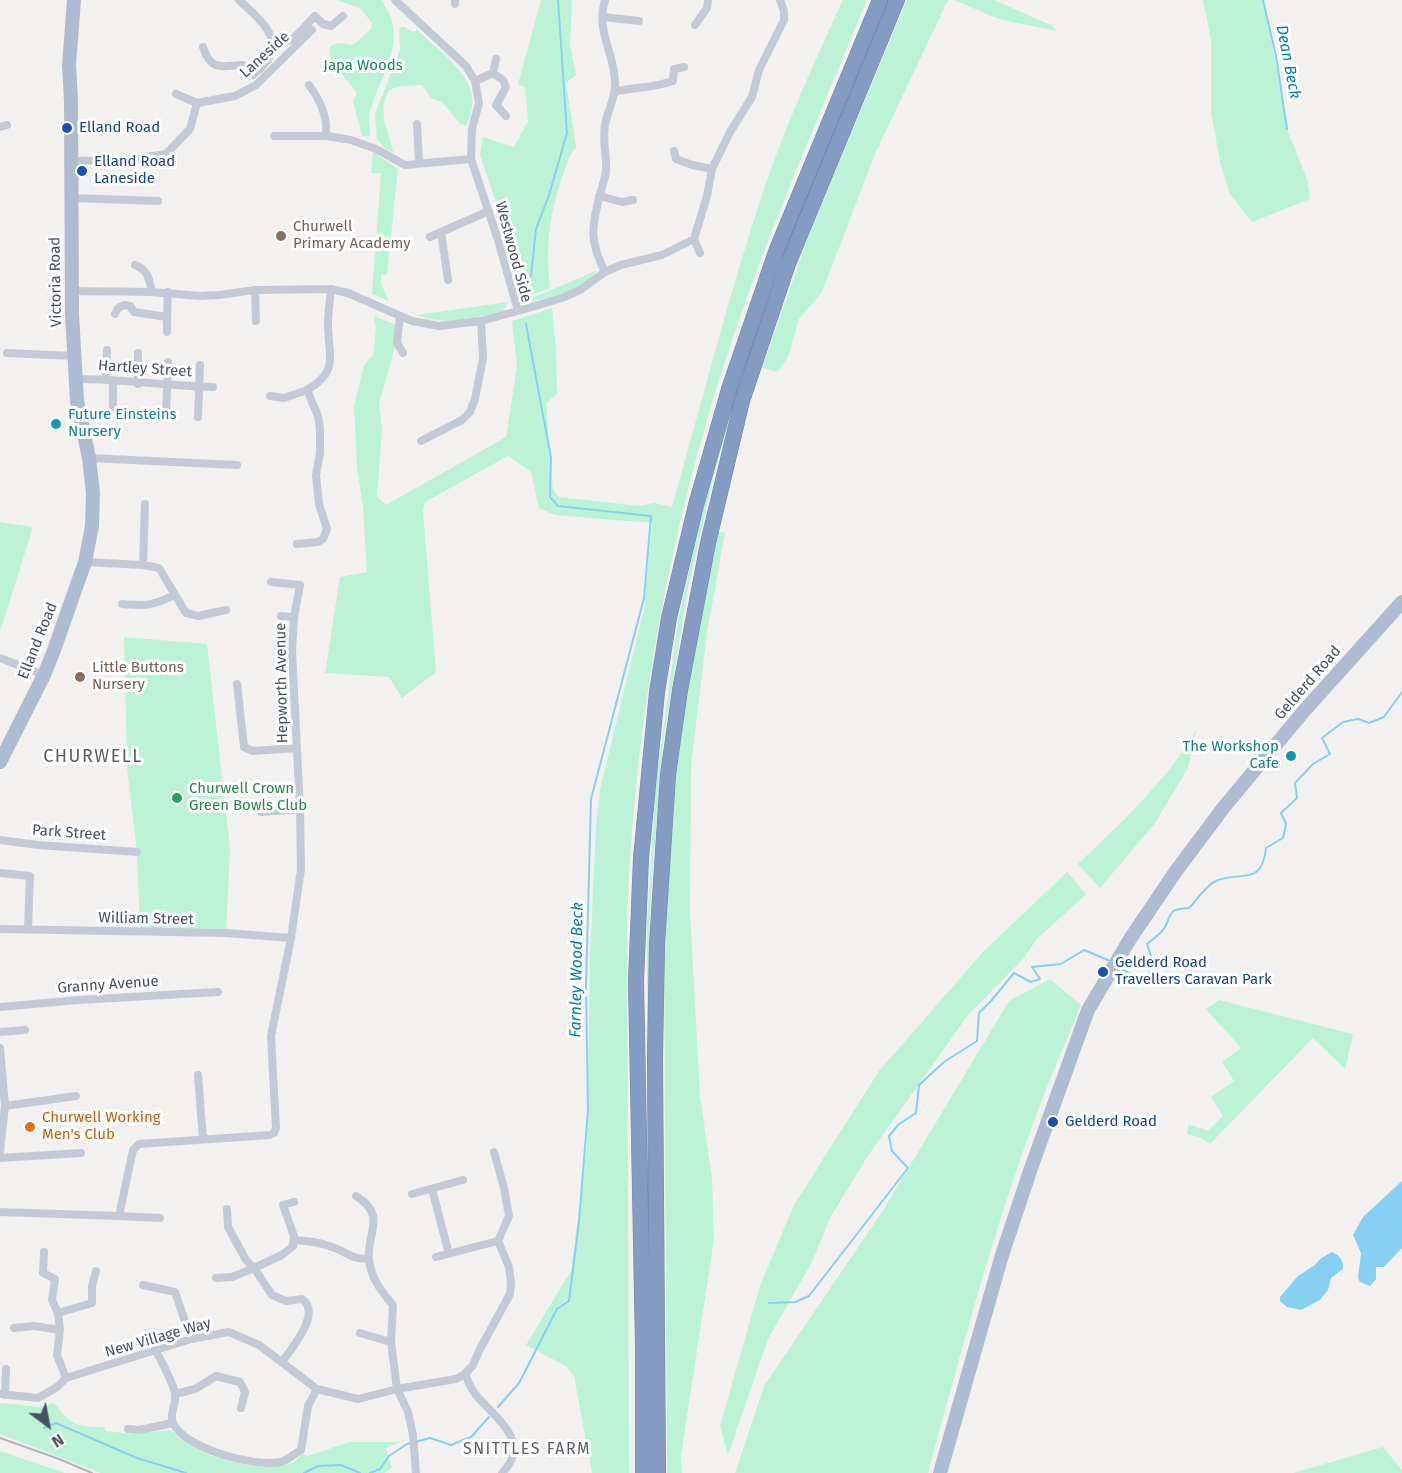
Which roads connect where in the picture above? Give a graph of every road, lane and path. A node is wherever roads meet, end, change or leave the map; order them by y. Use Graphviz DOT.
graph roads {
  1 [pos="74,0"];
  2 [pos="240,0"];
  3 [pos="395,0"];
  4 [pos="605,0"];
  5 [pos="708,0"];
  6 [pos="780,0"];
  7 [pos="880,0"];
  8 [pos="897,0"];
  9 [pos="343,16"];
  10 [pos="603,17"];
  11 [pos="639,21"];
  12 [pos="695,25"];
  13 [pos="312,30"];
  14 [pos="274,46"];
  15 [pos="203,47"];
  16 [pos="496,59"];
  17 [pos="684,67"];
  18 [pos="493,73"];
  19 [pos="475,81"];
  20 [pos="309,85"];
  21 [pos="614,92"];
  22 [pos="176,94"];
  23 [pos="197,103"];
  24 [pos="506,116"];
  25 [pos="417,124"];
  26 [pos="274,136"];
  27 [pos="326,136"];
  28 [pos="674,151"];
  29 [pos="471,159"];
  30 [pos="72,161"];
  31 [pos="418,162"];
  32 [pos="712,169"];
  33 [pos="599,196"];
  34 [pos="72,198"];
  35 [pos="633,200"];
  36 [pos="158,201"];
  37 [pos="489,211"];
  38 [pos="441,232"];
  39 [pos="429,237"];
  40 [pos="694,239"];
  41 [pos="700,253"];
  42 [pos="135,265"];
  43 [pos="605,272"];
  44 [pos="448,280"];
  45 [pos="331,289"];
  46 [pos="255,290"];
  47 [pos="72,291"];
  48 [pos="152,292"];
  49 [pos="168,292"];
  50 [pos="518,311"];
  51 [pos="115,314"];
  52 [pos="400,316"];
  53 [pos="167,317"];
  54 [pos="256,321"];
  55 [pos="481,321"];
  56 [pos="167,332"];
  57 [pos="107,350"];
  58 [pos="7,353"];
  59 [pos="138,353"];
  60 [pos="403,353"];
  61 [pos="74,356"];
  62 [pos="168,362"];
  63 [pos="200,365"];
  64 [pos="76,379"];
  65 [pos="109,380"];
  66 [pos="138,384"];
  67 [pos="167,386"];
  68 [pos="199,386"];
  69 [pos="213,387"];
  70 [pos="307,390"];
  71 [pos="270,396"];
  72 [pos="113,409"];
  73 [pos="166,416"];
  74 [pos="198,417"];
  75 [pos="421,441"];
  76 [pos="89,458"];
  77 [pos="237,465"];
  78 [pos="145,504"];
  79 [pos="297,544"];
  80 [pos="85,562"];
  81 [pos="143,565"];
  82 [pos="271,582"];
  83 [pos="174,595"];
  84 [pos="1402,602"];
  85 [pos="122,603"];
  86 [pos="226,610"];
  87 [pos="281,616"];
  88 [pos="294,617"];
  89 [pos="0,658"];
  90 [pos="44,675"];
  91 [pos="237,684"];
  92 [pos="297,748"];
  93 [pos="0,762"];
  94 [pos="300,809"];
  95 [pos="261,812"];
  96 [pos="0,840"];
  97 [pos="136,852"];
  98 [pos="0,873"];
  99 [pos="0,929"];
  100 [pos="28,929"];
  101 [pos="291,938"];
  102 [pos="218,992"];
  103 [pos="0,1007"];
  104 [pos="25,1030"];
  105 [pos="0,1032"];
  106 [pos="0,1048"];
  107 [pos="198,1075"];
  108 [pos="76,1096"];
  109 [pos="5,1106"];
  110 [pos="1,1135"];
  111 [pos="203,1139"];
  112 [pos="0,1151"];
  113 [pos="494,1152"];
  114 [pos="81,1153"];
  115 [pos="0,1158"];
  116 [pos="463,1180"];
  117 [pos="432,1189"];
  118 [pos="412,1194"];
  119 [pos="356,1196"];
  120 [pos="294,1202"];
  121 [pos="227,1209"];
  122 [pos="0,1212"];
  123 [pos="120,1216"];
  124 [pos="160,1218"];
  125 [pos="294,1240"];
  126 [pos="498,1241"];
  127 [pos="44,1252"];
  128 [pos="449,1254"];
  129 [pos="436,1257"];
  130 [pos="368,1258"];
  131 [pos="254,1268"];
  132 [pos="96,1271"];
  133 [pos="216,1278"];
  134 [pos="143,1285"];
  135 [pos="58,1313"];
  136 [pos="14,1328"];
  137 [pos="60,1330"];
  138 [pos="360,1333"];
  139 [pos="191,1339"];
  140 [pos="391,1342"];
  141 [pos="156,1351"];
  142 [pos="282,1362"];
  143 [pos="6,1369"];
  144 [pos="465,1374"];
  145 [pos="66,1378"];
  146 [pos="317,1389"];
  147 [pos="398,1389"];
  148 [pos="3,1394"];
  149 [pos="175,1394"];
  150 [pos="241,1408"];
  151 [pos="173,1423"];
  152 [pos="128,1430"];
  153 [pos="416,1473"];
  154 [pos="502,1473"];
  155 [pos="643,1473"];
  156 [pos="658,1473"];
  157 [pos="940,1473"];
  1 -- 30 [label="main road, Victoria Road"];
  2 -- 14 [label="street"];
  3 -- 19 [label="street"];
  4 -- 10 [label="street"];
  5 -- 12 [label="street"];
  6 -- 32 [label="street"];
  7 -- 155 [label="highway"];
  8 -- 156 [label="highway"];
  9 -- 14 [label="street"];
  10 -- 11 [label="street"];
  10 -- 21 [label="street"];
  13 -- 23 [label="street, Laneside"];
  14 -- 15 [label="street"];
  16 -- 18 [label="street"];
  17 -- 21 [label="street"];
  18 -- 19 [label="street"];
  18 -- 24 [label="street"];
  19 -- 29 [label="street, Westwood Side"];
  20 -- 27 [label="street"];
  21 -- 33 [label="street"];
  22 -- 23 [label="street"];
  23 -- 30 [label="street"];
  25 -- 31 [label="street"];
  26 -- 27 [label="street"];
  27 -- 31 [label="street"];
  28 -- 32 [label="street"];
  29 -- 31 [label="street"];
  29 -- 37 [label="street, Westwood Side"];
  30 -- 34 [label="main road, Victoria Road"];
  32 -- 40 [label="street"];
  33 -- 35 [label="street"];
  33 -- 43 [label="street"];
  34 -- 36 [label="street"];
  34 -- 47 [label="main road, Victoria Road"];
  37 -- 38 [label="street"];
  37 -- 50 [label="street, Westwood Side"];
  38 -- 39 [label="street"];
  38 -- 44 [label="street"];
  40 -- 41 [label="street"];
  40 -- 43 [label="street"];
  42 -- 48 [label="street"];
  43 -- 50 [label="street"];
  45 -- 46 [label="street, Westwood Side"];
  45 -- 52 [label="street, Westwood Side"];
  45 -- 70 [label="street"];
  46 -- 49 [label="street, Westwood Side"];
  46 -- 54 [label="street"];
  47 -- 48 [label="street, Westwood Side"];
  47 -- 61 [label="main road, Victoria Road"];
  48 -- 49 [label="street, Westwood Side"];
  49 -- 53 [label="street"];
  50 -- 55 [label="street, Westwood Side"];
  51 -- 53 [label="street"];
  52 -- 55 [label="street, Westwood Side"];
  52 -- 60 [label="street"];
  53 -- 56 [label="street"];
  55 -- 75 [label="street"];
  57 -- 65 [label="street"];
  58 -- 61 [label="street"];
  59 -- 66 [label="street"];
  61 -- 64 [label="main road, Victoria Road"];
  62 -- 67 [label="street"];
  63 -- 68 [label="street"];
  64 -- 65 [label="street, Hartley Street"];
  64 -- 76 [label="main road, Victoria Road"];
  65 -- 66 [label="street, Hartley Street"];
  65 -- 72 [label="street"];
  66 -- 67 [label="street, Hartley Street"];
  67 -- 68 [label="street, Hartley Street"];
  67 -- 73 [label="street"];
  68 -- 69 [label="street, Hartley Street"];
  68 -- 74 [label="street"];
  70 -- 71 [label="street"];
  70 -- 79 [label="street"];
  76 -- 77 [label="street"];
  76 -- 80 [label="main road, Victoria Road"];
  78 -- 81 [label="street"];
  80 -- 81 [label="street"];
  80 -- 90 [label="main road, Elland Road"];
  81 -- 83 [label="street"];
  82 -- 88 [label="street, Hepworth Avenue"];
  83 -- 85 [label="street"];
  83 -- 86 [label="street"];
  84 -- 157 [label="main road, Gelderd Road"];
  87 -- 88 [label="street"];
  88 -- 92 [label="street, Hepworth Avenue"];
  89 -- 90 [label="street"];
  90 -- 93 [label="main road, Elland Road"];
  91 -- 92 [label="street"];
  92 -- 94 [label="street, Hepworth Avenue"];
  94 -- 95 [label="street"];
  94 -- 101 [label="street, Hepworth Avenue"];
  96 -- 97 [label="street, Park Street"];
  98 -- 100 [label="street"];
  99 -- 100 [label="street, William Street"];
  100 -- 101 [label="street, William Street"];
  101 -- 111 [label="street, Hepworth Avenue"];
  102 -- 103 [label="street, Granny Avenue"];
  104 -- 105 [label="street"];
  106 -- 109 [label="street"];
  107 -- 111 [label="street"];
  108 -- 109 [label="street"];
  109 -- 110 [label="street"];
  110 -- 112 [label="street"];
  111 -- 123 [label="street"];
  113 -- 126 [label="street"];
  114 -- 115 [label="street"];
  116 -- 117 [label="street"];
  117 -- 118 [label="street"];
  117 -- 128 [label="street"];
  119 -- 130 [label="street"];
  120 -- 125 [label="street"];
  121 -- 131 [label="street"];
  122 -- 123 [label="street"];
  123 -- 124 [label="street"];
  125 -- 130 [label="street"];
  125 -- 131 [label="street"];
  126 -- 128 [label="street"];
  126 -- 144 [label="street"];
  127 -- 135 [label="street"];
  128 -- 129 [label="street"];
  130 -- 140 [label="street"];
  131 -- 133 [label="street"];
  131 -- 142 [label="street"];
  132 -- 135 [label="street"];
  134 -- 139 [label="street"];
  135 -- 137 [label="street"];
  136 -- 137 [label="street"];
  137 -- 145 [label="street"];
  138 -- 140 [label="street"];
  139 -- 141 [label="street, New Village Way"];
  139 -- 142 [label="street, New Village Way"];
  140 -- 147 [label="street"];
  141 -- 145 [label="street, New Village Way"];
  141 -- 149 [label="street"];
  142 -- 146 [label="street, New Village Way"];
  143 -- 148 [label="street"];
  144 -- 147 [label="street, New Village Way"];
  144 -- 154 [label="street"];
  145 -- 148 [label="street, New Village Way"];
  146 -- 147 [label="street, New Village Way"];
  146 -- 151 [label="street"];
  147 -- 153 [label="street"];
  149 -- 150 [label="street"];
  149 -- 151 [label="street"];
  151 -- 152 [label="street"];
}
